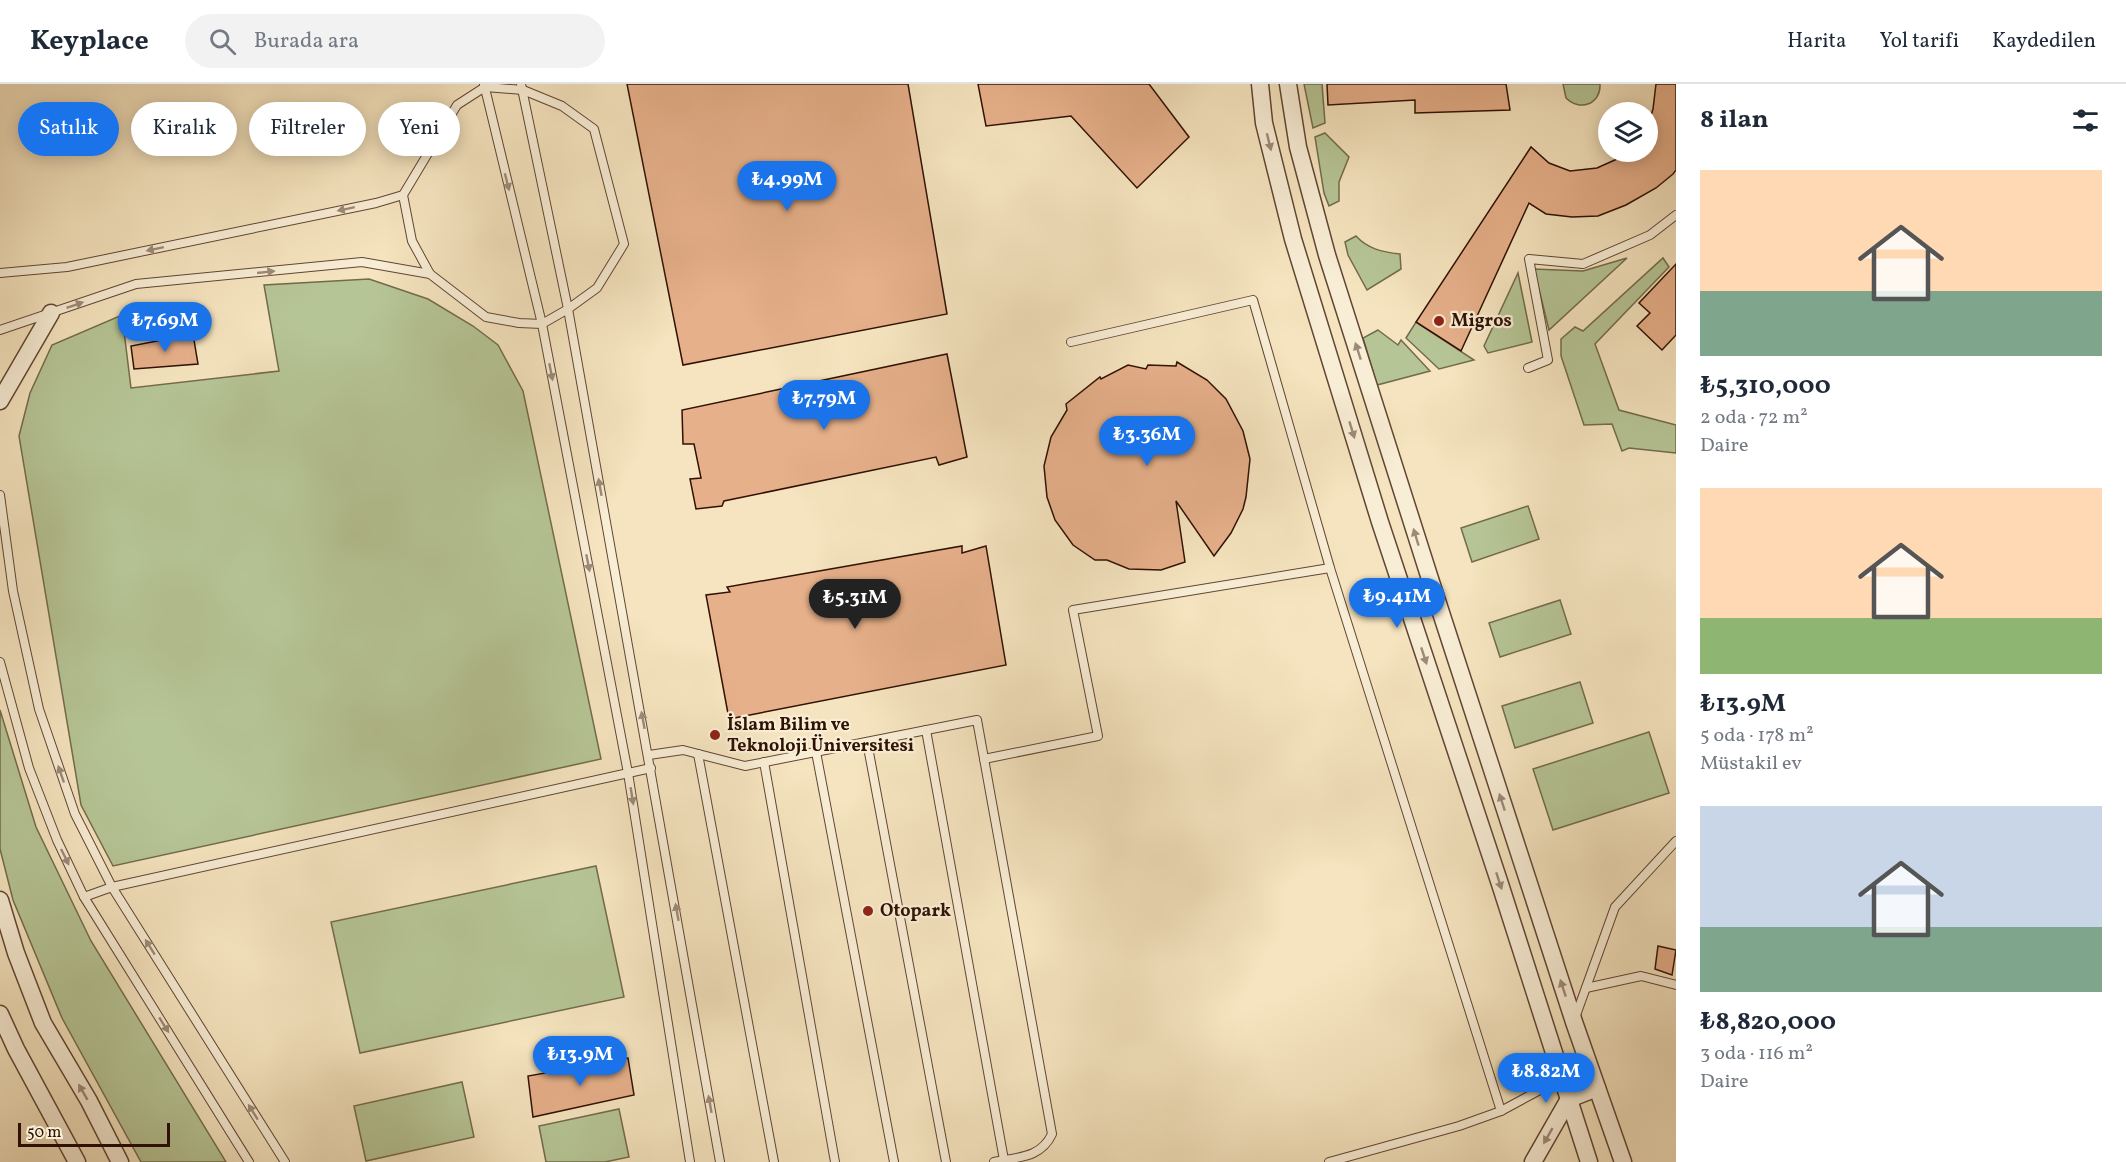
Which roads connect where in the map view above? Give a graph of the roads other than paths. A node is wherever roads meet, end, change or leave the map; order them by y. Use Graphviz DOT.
graph roads {
  1 [pos="1260,84"];
  2 [pos="1288,84"];
  3 [pos="484,86"];
  4 [pos="522,87"];
  5 [pos="403,195"];
  6 [pos="1676,215"];
  7 [pos="0,273"];
  8 [pos="430,274"];
  9 [pos="568,309"];
  10 [pos="51,313"];
  11 [pos="542,324"];
  12 [pos="0,330"];
  13 [pos="1071,342"];
  14 [pos="1528,368"];
  15 [pos="0,401"];
  16 [pos="0,495"];
  17 [pos="1329,568"];
  18 [pos="0,662"];
  19 [pos="926,730"];
  20 [pos="867,742"];
  21 [pos="816,752"];
  22 [pos="698,754"];
  23 [pos="649,755"];
  24 [pos="984,759"];
  25 [pos="764,762"];
  26 [pos="651,768"];
  27 [pos="628,773"];
  28 [pos="1676,841"];
  29 [pos="112,887"];
  30 [pos="84,897"];
  31 [pos="0,900"];
  32 [pos="1676,985"];
  33 [pos="1586,988"];
  34 [pos="0,1014"];
  35 [pos="1574,1022"];
  36 [pos="1562,1078"];
  37 [pos="1597,1088"];
  38 [pos="1569,1099"];
  39 [pos="1501,1111"];
  40 [pos="999,1161"];
  41 [pos="77,1162"];
  42 [pos="120,1162"];
  43 [pos="249,1162"];
  44 [pos="285,1162"];
  45 [pos="690,1162"];
  46 [pos="720,1162"];
  47 [pos="774,1162"];
  48 [pos="835,1162"];
  49 [pos="894,1162"];
  50 [pos="946,1162"];
  51 [pos="1329,1162"];
  52 [pos="1533,1162"];
  53 [pos="1589,1162"];
  54 [pos="1623,1162"];
  1 -- 36 [label="street, one-way"];
  35 -- 2 [label="street, one-way"];
  3 -- 4 [label="lane"];
  3 -- 5 [label="lane"];
  3 -- 11 [label="lane, one-way"];
  4 -- 9 [label="lane"];
  4 -- 9 [label="lane"];
  5 -- 7 [label="lane, one-way"];
  5 -- 8 [label="lane"];
  6 -- 14 [label="lane"];
  10 -- 8 [label="lane, one-way"];
  8 -- 11 [label="lane"];
  9 -- 11 [label="lane"];
  23 -- 9 [label="lane, one-way"];
  10 -- 12 [label="lane"];
  10 -- 15 [label="street"];
  11 -- 27 [label="lane, one-way"];
  13 -- 17 [label="lane"];
  29 -- 16 [label="lane, one-way"];
  17 -- 24 [label="lane"];
  17 -- 39 [label="lane"];
  18 -- 30 [label="lane, one-way"];
  19 -- 20 [label="lane"];
  19 -- 24 [label="lane"];
  19 -- 40 [label="lane"];
  20 -- 21 [label="lane"];
  20 -- 50 [label="lane"];
  21 -- 25 [label="lane"];
  21 -- 49 [label="lane"];
  22 -- 23 [label="lane"];
  22 -- 25 [label="lane"];
  22 -- 47 [label="lane"];
  23 -- 26 [label="lane"];
  24 -- 40 [label="lane"];
  25 -- 48 [label="lane"];
  26 -- 27 [label="lane"];
  46 -- 26 [label="lane, one-way"];
  27 -- 29 [label="lane"];
  27 -- 45 [label="lane, one-way"];
  28 -- 33 [label="lane"];
  29 -- 30 [label="lane"];
  44 -- 29 [label="lane, one-way"];
  30 -- 43 [label="lane, one-way"];
  42 -- 31 [label="street, one-way"];
  32 -- 33 [label="lane"];
  33 -- 35 [label="lane"];
  34 -- 41 [label="street"];
  35 -- 37 [label="street"];
  36 -- 38 [label="street"];
  36 -- 39 [label="lane"];
  37 -- 38 [label="street"];
  37 -- 54 [label="street"];
  38 -- 52 [label="street, one-way"];
  38 -- 53 [label="street"];
  39 -- 51 [label="lane"];
}
